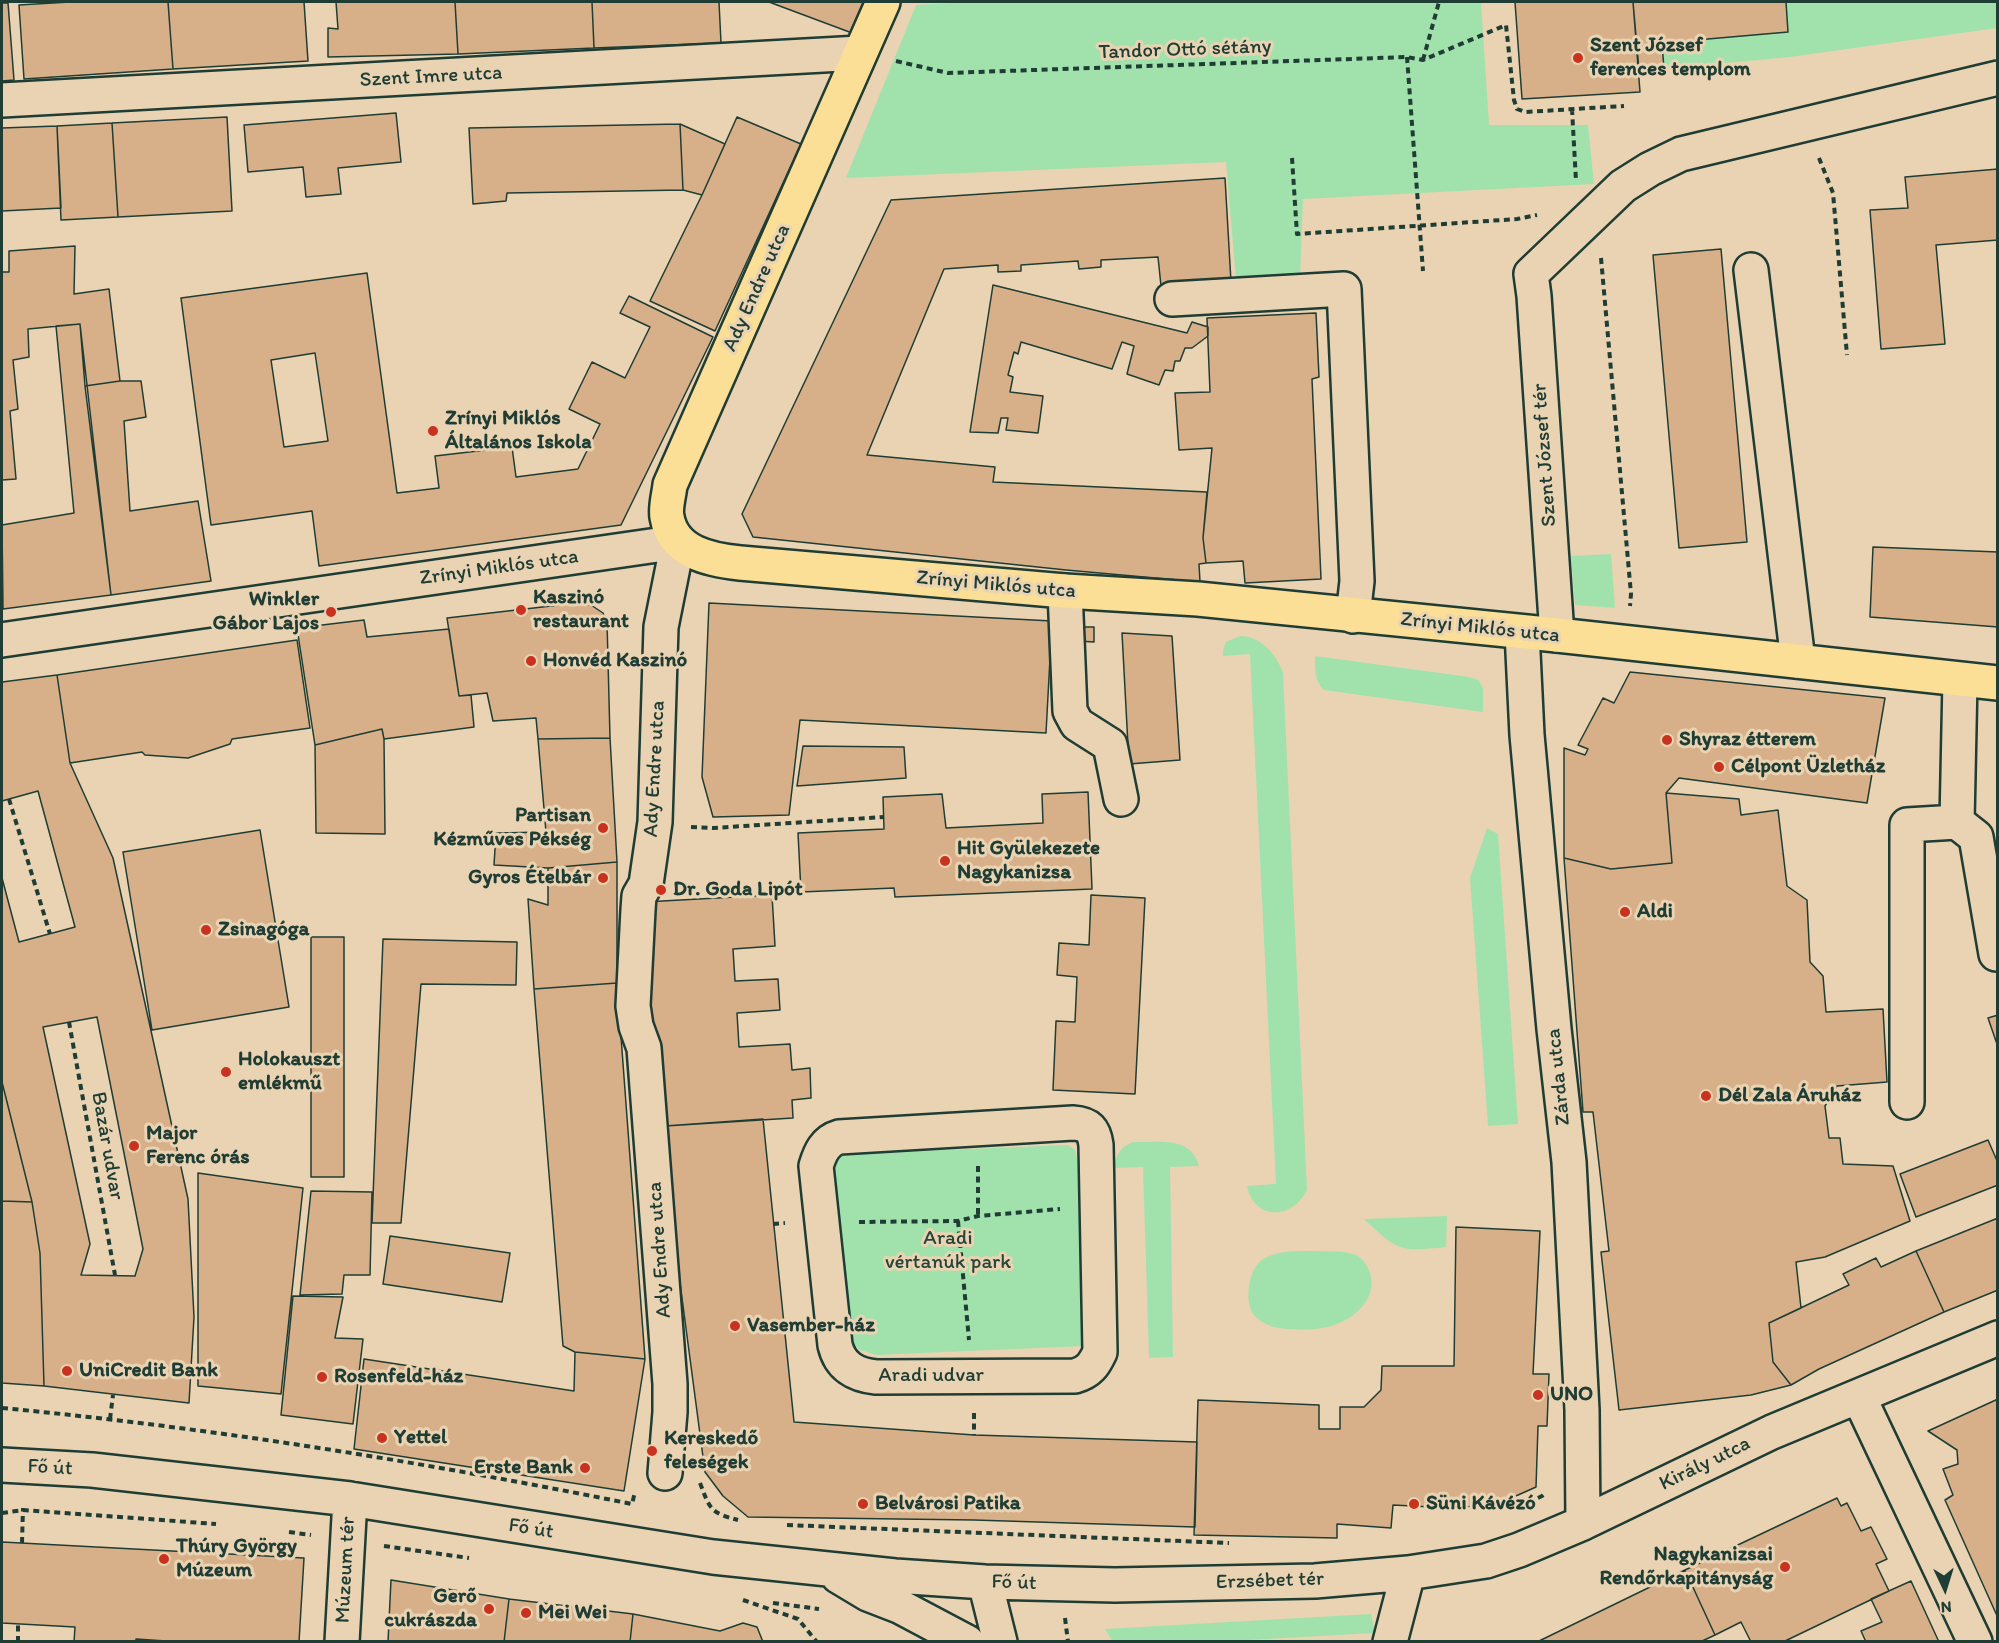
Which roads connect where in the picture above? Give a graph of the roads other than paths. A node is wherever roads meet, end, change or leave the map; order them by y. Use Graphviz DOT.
graph roads {
  1 [pos="883,2"];
  2 [pos="860,53"];
  3 [pos="1998,78"];
  4 [pos="2,100"];
  5 [pos="1751,270"];
  6 [pos="1172,299"];
  7 [pos="678,542"];
  8 [pos="1065,591"];
  9 [pos="1353,616"];
  10 [pos="1522,633"];
  11 [pos="1557,635"];
  12 [pos="2,640"];
  13 [pos="1798,661"];
  14 [pos="1960,680"];
  15 [pos="1998,683"];
  16 [pos="1121,799"];
  17 [pos="1957,822"];
  18 [pos="1996,954"];
  19 [pos="1907,1102"];
  20 [pos="1998,1338"];
  21 [pos="973,1376"];
  22 [pos="1859,1397"];
  23 [pos="2,1465"];
  24 [pos="665,1473"];
  25 [pos="350,1499"];
  26 [pos="1583,1523"];
  27 [pos="826,1569"];
  28 [pos="1408,1574"];
  29 [pos="986,1582"];
  30 [pos="1062,1584"];
  31 [pos="342,1641"];
  32 [pos="967,1641"];
  33 [pos="1000,1641"];
  34 [pos="1390,1641"];
  35 [pos="1975,1641"];
  1 -- 2 [label="main road, Ady Endre utca"];
  2 -- 4 [label="street, Szent Imre utca"];
  2 -- 7 [label="main road, Ady Endre utca"];
  3 -- 11 [label="street, Szent József tér"];
  5 -- 13 [label="street"];
  6 -- 9 [label="street"];
  7 -- 8 [label="main road, Zrínyi Miklós utca"];
  7 -- 12 [label="street, Zrínyi Miklós utca"];
  7 -- 24 [label="street, Ady Endre utca"];
  8 -- 9 [label="main road, Zrínyi Miklós utca"];
  8 -- 16 [label="street"];
  9 -- 10 [label="main road, Zrínyi Miklós utca"];
  10 -- 11 [label="main road, Zrínyi Miklós utca"];
  10 -- 26 [label="street, Zárda utca"];
  11 -- 13 [label="main road, Zrínyi Miklós utca"];
  13 -- 14 [label="main road, Zrínyi Miklós utca"];
  14 -- 15 [label="main road, Zrínyi Miklós utca"];
  14 -- 17 [label="street"];
  17 -- 18 [label="street"];
  17 -- 19 [label="street"];
  20 -- 22 [label="street, Király utca"];
  21 -- 21 [label="street, Aradi udvar"];
  22 -- 26 [label="street, Király utca"];
  22 -- 35 [label="street"];
  23 -- 25 [label="street, Fő út"];
  25 -- 27 [label="street, Fő út"];
  25 -- 31 [label="street, Múzeum tér"];
  26 -- 28 [label="street, Király utca"];
  27 -- 29 [label="street, Fő út"];
  27 -- 32 [label="street"];
  28 -- 30 [label="street, Erzsébet tér"];
  28 -- 34 [label="street"];
  29 -- 30 [label="street, Fő út"];
  29 -- 33 [label="street"];
}
